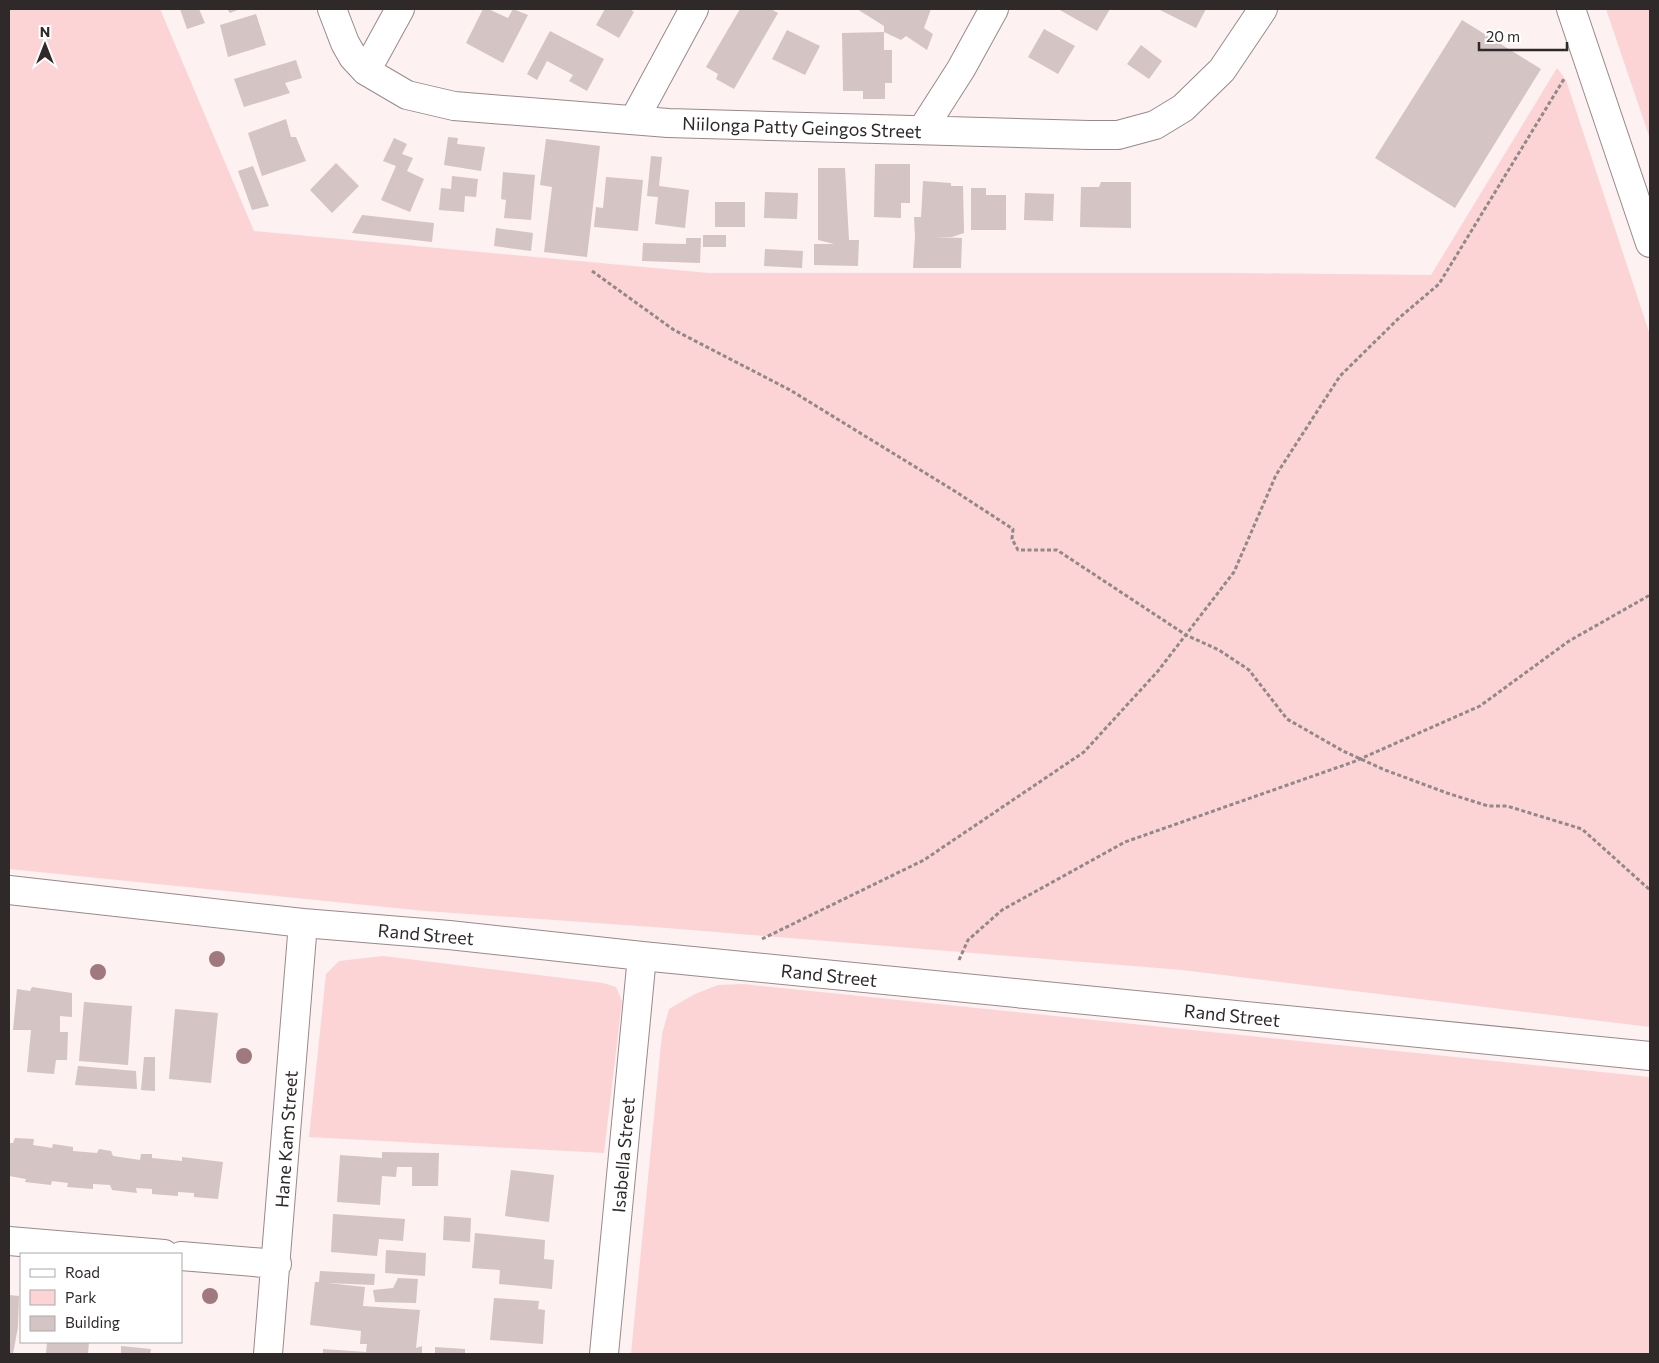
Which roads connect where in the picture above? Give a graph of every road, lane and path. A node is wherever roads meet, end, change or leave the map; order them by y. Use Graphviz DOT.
graph roads {
  1 [pos="332,9"];
  2 [pos="400,9"];
  3 [pos="694,9"];
  4 [pos="994,9"];
  5 [pos="1263,9"];
  6 [pos="1571,9"];
  7 [pos="1583,46"];
  8 [pos="366,71"];
  9 [pos="634,120"];
  10 [pos="922,130"];
  11 [pos="1650,243"];
  12 [pos="592,271"];
  13 [pos="1650,594"];
  14 [pos="1186,635"];
  15 [pos="1360,758"];
  16 [pos="9,890"];
  17 [pos="1650,890"];
  18 [pos="303,923"];
  19 [pos="758,941"];
  20 [pos="642,956"];
  21 [pos="958,961"];
  22 [pos="1650,1056"];
  23 [pos="9,1241"];
  24 [pos="152,1253"];
  25 [pos="182,1256"];
  26 [pos="277,1264"];
  27 [pos="268,1354"];
  28 [pos="604,1354"];
  1 -- 8 [label="street, Niilonga Patty Geingos Street"];
  2 -- 8 [label="street"];
  3 -- 9 [label="street"];
  4 -- 10 [label="street"];
  5 -- 10 [label="street, Niilonga Patty Geingos Street"];
  6 -- 7 [label="street"];
  7 -- 11 [label="street"];
  7 -- 14 [label="path"];
  8 -- 9 [label="street, Niilonga Patty Geingos Street"];
  9 -- 10 [label="street, Niilonga Patty Geingos Street"];
  12 -- 14 [label="path"];
  13 -- 15 [label="path"];
  14 -- 15 [label="path"];
  14 -- 19 [label="path"];
  15 -- 17 [label="path"];
  15 -- 21 [label="path"];
  16 -- 18 [label="street, Rand Street"];
  18 -- 20 [label="street, Rand Street"];
  18 -- 26 [label="street, Hane Kam Street"];
  20 -- 22 [label="street, Rand Street"];
  20 -- 28 [label="street, Isabella Street"];
  23 -- 24 [label="street"];
  25 -- 26 [label="street"];
  26 -- 27 [label="street, Hane Kam Street"];
}
